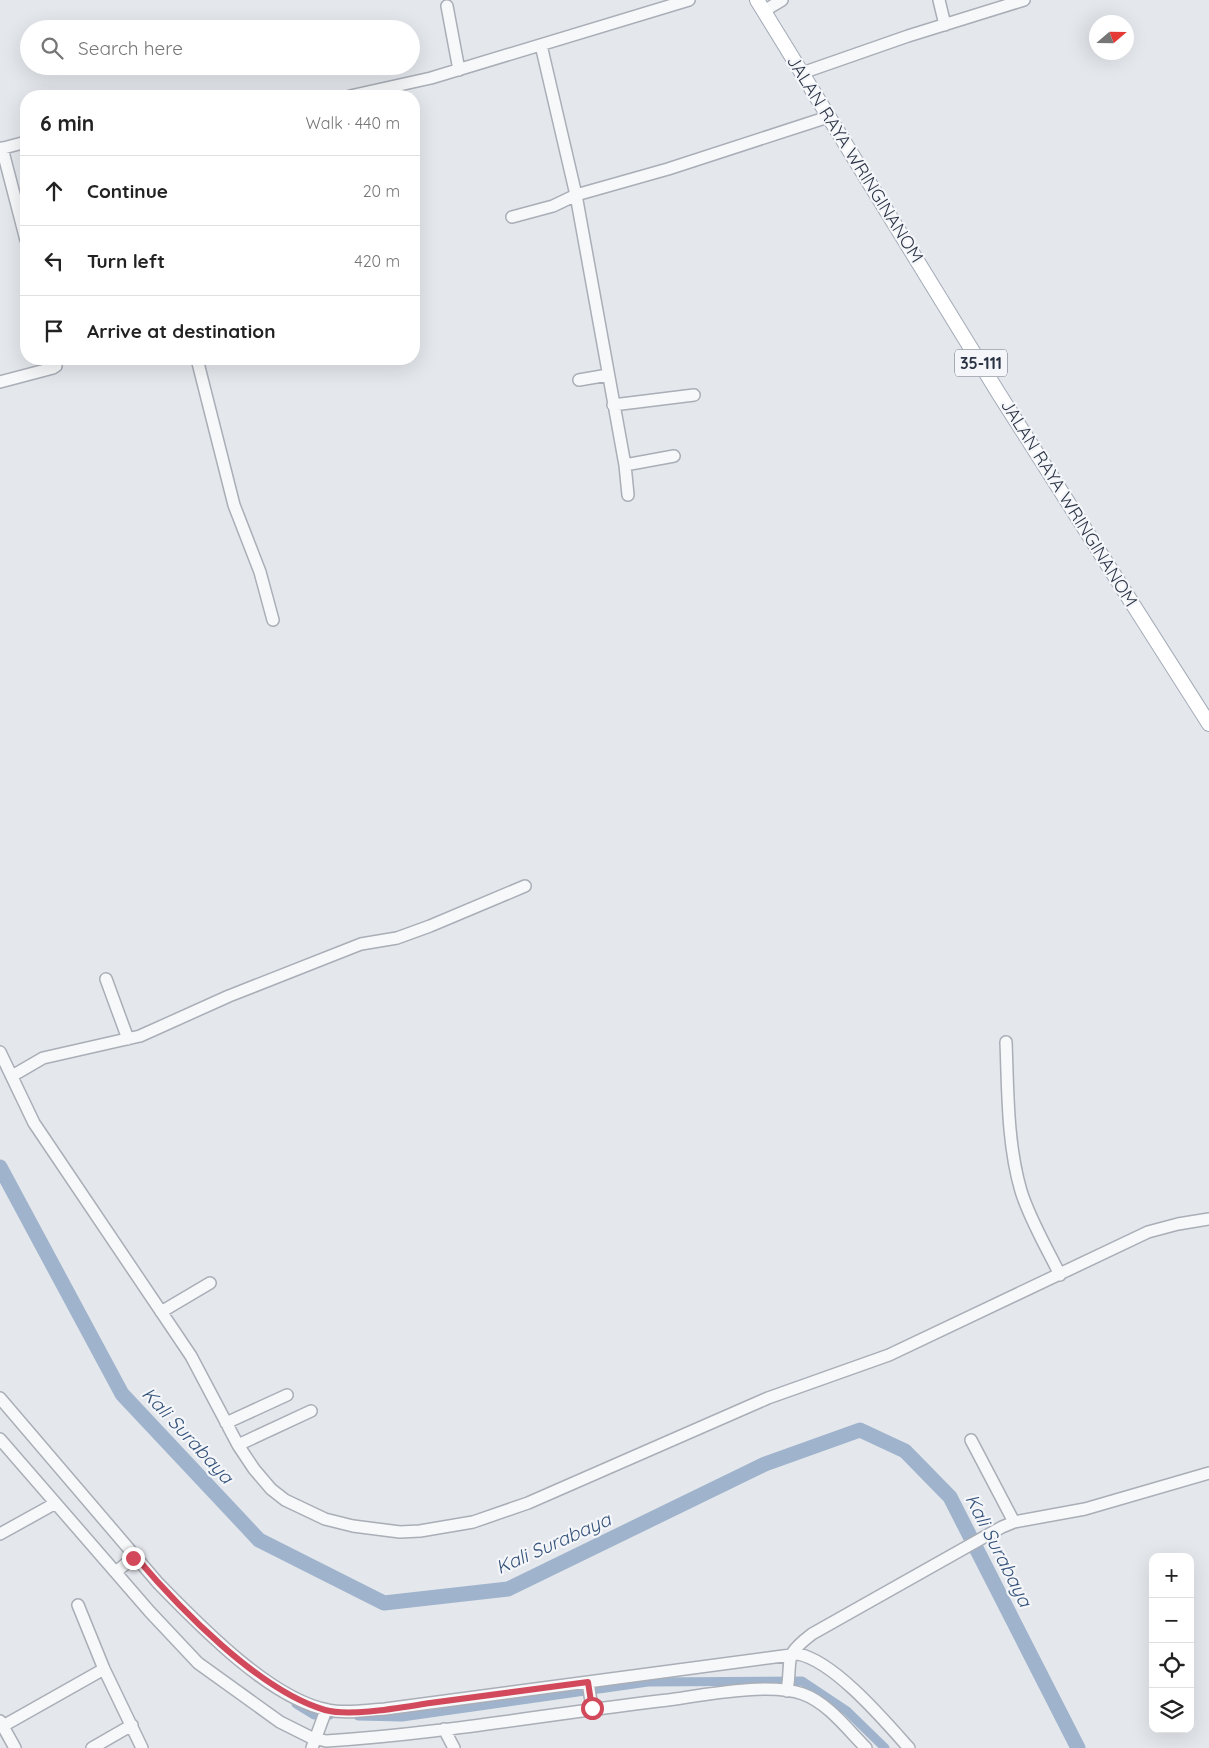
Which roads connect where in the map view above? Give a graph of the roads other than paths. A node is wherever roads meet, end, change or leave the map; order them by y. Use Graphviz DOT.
graph roads {
  1 [pos="689,0"];
  2 [pos="782,0"];
  3 [pos="939,0"];
  4 [pos="1024,0"];
  5 [pos="447,6"];
  6 [pos="760,6"];
  7 [pos="945,25"];
  8 [pos="541,45"];
  9 [pos="459,70"];
  10 [pos="802,73"];
  11 [pos="384,90"];
  12 [pos="828,117"];
  13 [pos="20,143"];
  14 [pos="1,148"];
  15 [pos="576,195"];
  16 [pos="512,217"];
  17 [pos="20,218"];
  18 [pos="56,365"];
  19 [pos="199,365"];
  20 [pos="608,375"];
  21 [pos="579,380"];
  22 [pos="0,382"];
  23 [pos="694,395"];
  24 [pos="613,405"];
  25 [pos="674,456"];
  26 [pos="625,465"];
  27 [pos="628,495"];
  28 [pos="274,620"];
  29 [pos="1209,724"];
  30 [pos="525,886"];
  31 [pos="106,979"];
  32 [pos="128,1039"];
  33 [pos="1006,1042"];
  34 [pos="0,1052"];
  35 [pos="12,1076"];
  36 [pos="1209,1219"];
  37 [pos="1060,1275"];
  38 [pos="210,1283"];
  39 [pos="162,1312"];
  40 [pos="287,1395"];
  41 [pos="0,1398"];
  42 [pos="310,1411"];
  43 [pos="226,1423"];
  44 [pos="0,1439"];
  45 [pos="971,1440"];
  46 [pos="238,1445"];
  47 [pos="1209,1473"];
  48 [pos="54,1504"];
  49 [pos="1014,1522"];
  50 [pos="0,1534"];
  51 [pos="134,1557"];
  52 [pos="117,1571"];
  53 [pos="78,1605"];
  54 [pos="790,1656"];
  55 [pos="104,1669"];
  56 [pos="588,1684"];
  57 [pos="788,1688"];
  58 [pos="592,1706"];
  59 [pos="325,1711"];
  60 [pos="1,1724"];
  61 [pos="132,1725"];
  62 [pos="444,1729"];
  63 [pos="316,1739"];
  64 [pos="15,1748"];
  65 [pos="92,1748"];
  66 [pos="142,1748"];
  67 [pos="454,1748"];
  68 [pos="866,1748"];
  69 [pos="908,1748"];
  1 -- 8 [label="street"];
  2 -- 6 [label="street"];
  3 -- 7 [label="street"];
  4 -- 7 [label="street"];
  5 -- 9 [label="street"];
  6 -- 10 [label="main road, JALAN RAYA WRINGINANOM / 35-111"];
  7 -- 10 [label="street"];
  8 -- 9 [label="street"];
  8 -- 15 [label="street"];
  9 -- 11 [label="street"];
  10 -- 12 [label="main road, JALAN RAYA WRINGINANOM / 35-111"];
  12 -- 15 [label="street"];
  12 -- 29 [label="main road, JALAN RAYA WRINGINANOM / 35-111"];
  13 -- 14 [label="street"];
  14 -- 17 [label="street"];
  15 -- 16 [label="street"];
  15 -- 20 [label="street"];
  18 -- 22 [label="street"];
  19 -- 28 [label="street"];
  20 -- 21 [label="street"];
  20 -- 24 [label="street"];
  23 -- 24 [label="street"];
  24 -- 26 [label="street"];
  25 -- 26 [label="street"];
  26 -- 27 [label="street"];
  30 -- 32 [label="street"];
  31 -- 32 [label="street"];
  32 -- 35 [label="street"];
  33 -- 37 [label="street"];
  34 -- 35 [label="street"];
  35 -- 39 [label="street"];
  36 -- 37 [label="street"];
  37 -- 46 [label="street"];
  38 -- 39 [label="street"];
  39 -- 43 [label="street"];
  40 -- 43 [label="street"];
  41 -- 51 [label="street"];
  42 -- 46 [label="street"];
  43 -- 46 [label="street"];
  44 -- 48 [label="street"];
  45 -- 49 [label="street"];
  47 -- 49 [label="street"];
  48 -- 50 [label="street"];
  48 -- 52 [label="street"];
  49 -- 54 [label="street"];
  51 -- 52 [label="street"];
  51 -- 59 [label="street"];
  52 -- 63 [label="street"];
  53 -- 55 [label="street"];
  54 -- 56 [label="street"];
  54 -- 57 [label="street"];
  54 -- 69 [label="street"];
  55 -- 60 [label="street"];
  55 -- 61 [label="street"];
  56 -- 58 [label="street"];
  56 -- 59 [label="street"];
  57 -- 58 [label="street"];
  57 -- 68 [label="street"];
  58 -- 62 [label="street"];
  59 -- 63 [label="street"];
  60 -- 64 [label="street"];
  61 -- 65 [label="street"];
  61 -- 66 [label="street"];
  62 -- 63 [label="street"];
  62 -- 67 [label="street"];
}
